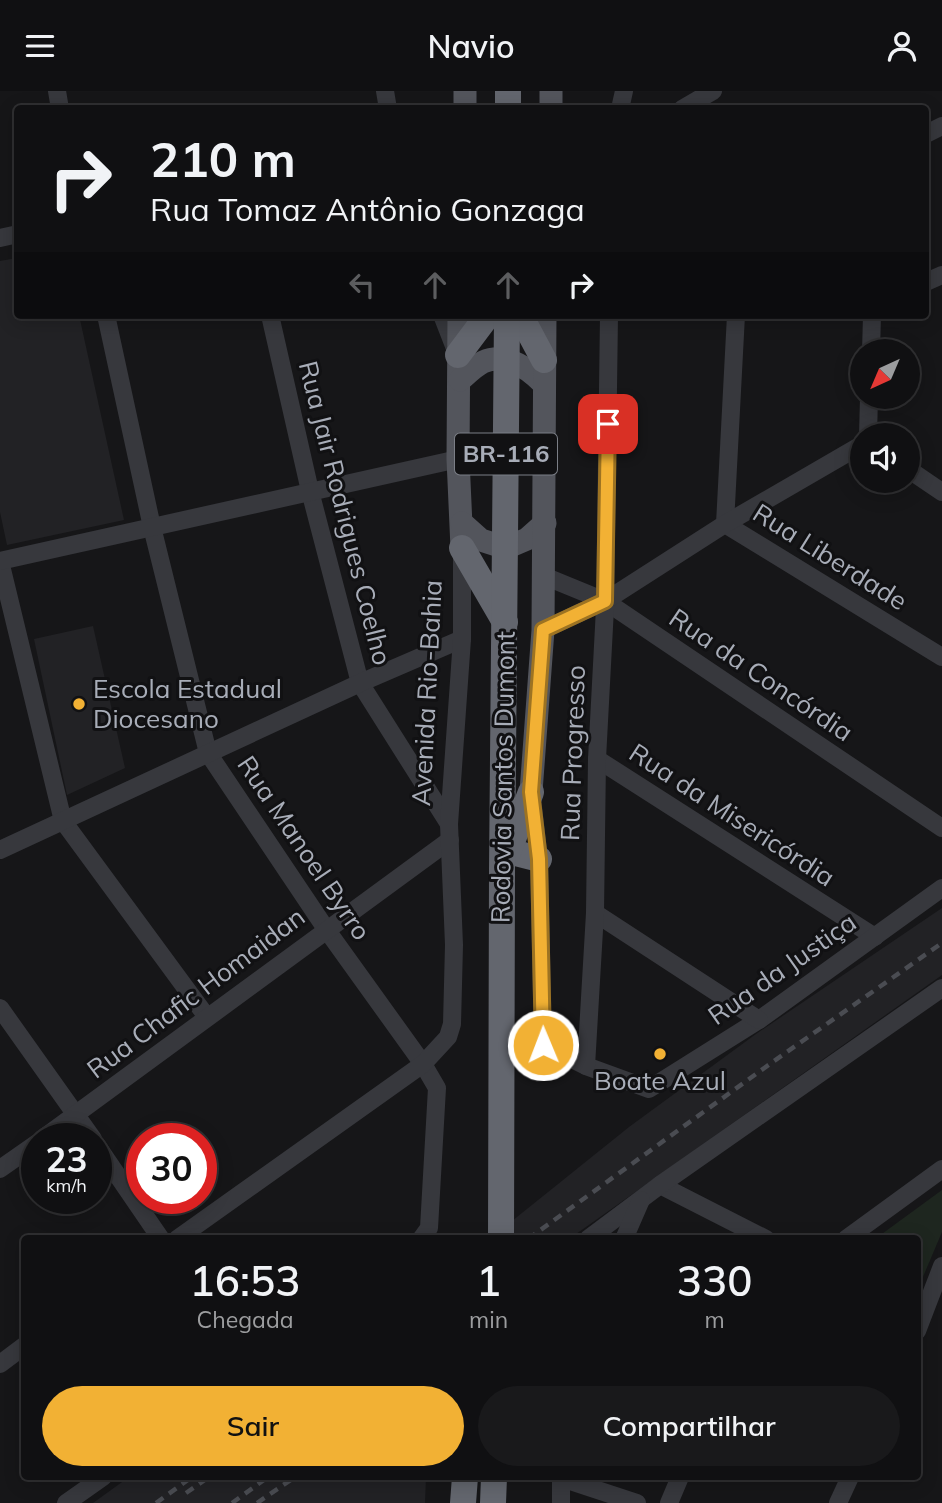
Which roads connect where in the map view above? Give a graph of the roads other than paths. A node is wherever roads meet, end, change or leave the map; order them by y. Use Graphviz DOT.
graph roads {
  1 [pos="713,91"];
  2 [pos="689,105"];
  3 [pos="107,319"];
  4 [pos="271,319"];
  5 [pos="443,319"];
  6 [pos="459,319"];
  7 [pos="486,319"];
  8 [pos="507,319"];
  9 [pos="522,319"];
  10 [pos="545,319"];
  11 [pos="610,319"];
  12 [pos="736,319"];
  13 [pos="872,319"];
  14 [pos="871,339"];
  15 [pos="506,360"];
  16 [pos="459,367"];
  17 [pos="544,372"];
  18 [pos="850,452"];
  19 [pos="458,459"];
  20 [pos="920,477"];
  21 [pos="310,491"];
  22 [pos="942,492"];
  23 [pos="545,523"];
  24 [pos="725,524"];
  25 [pos="152,527"];
  26 [pos="462,535"];
  27 [pos="506,548"];
  28 [pos="0,561"];
  29 [pos="544,576"];
  30 [pos="605,601"];
  31 [pos="505,624"];
  32 [pos="543,630"];
  33 [pos="462,639"];
  34 [pos="942,657"];
  35 [pos="360,683"];
  36 [pos="208,753"];
  37 [pos="597,759"];
  38 [pos="531,792"];
  39 [pos="63,821"];
  40 [pos="942,828"];
  41 [pos="449,832"];
  42 [pos="0,850"];
  43 [pos="539,859"];
  44 [pos="505,861"];
  45 [pos="942,888"];
  46 [pos="595,913"];
  47 [pos="326,929"];
  48 [pos="875,937"];
  49 [pos="942,988"];
  50 [pos="0,1008"];
  51 [pos="207,1017"];
  52 [pos="759,1020"];
  53 [pos="424,1064"];
  54 [pos="586,1066"];
  55 [pos="76,1115"];
  56 [pos="65,1123"];
  57 [pos="82,1123"];
  58 [pos="21,1154"];
  59 [pos="112,1168"];
  60 [pos="0,1169"];
  61 [pos="942,1169"];
  62 [pos="660,1185"];
  63 [pos="641,1201"];
  64 [pos="157,1235"];
  65 [pos="183,1235"];
  66 [pos="424,1235"];
  67 [pos="501,1235"];
  68 [pos="594,1235"];
  69 [pos="626,1235"];
  70 [pos="758,1235"];
  71 [pos="851,1235"];
  72 [pos="942,1266"];
  73 [pos="928,1314"];
  74 [pos="21,1348"];
  75 [pos="0,1364"];
  76 [pos="99,1480"];
  77 [pos="466,1480"];
  78 [pos="494,1480"];
  79 [pos="507,1480"];
  80 [pos="561,1480"];
  81 [pos="570,1480"];
  82 [pos="679,1480"];
  83 [pos="849,1480"];
  84 [pos="66,1503"];
  85 [pos="463,1503"];
  86 [pos="493,1503"];
  87 [pos="507,1503"];
  88 [pos="561,1503"];
  89 [pos="637,1503"];
  90 [pos="669,1503"];
  91 [pos="838,1503"];
  1 -- 2 [label="street"];
  3 -- 25 [label="street, Rua Manoel Byrro"];
  4 -- 21 [label="street, Rua Jair Rodrigues Coelho"];
  5 -- 16 [label="street"];
  6 -- 16 [label="main road, Avenida Rio-Bahia"];
  7 -- 16 [label="highway"];
  8 -- 15 [label="highway, Rodovia Santos Dumont / BR-116"];
  9 -- 17 [label="highway"];
  10 -- 17 [label="main road"];
  11 -- 30 [label="street, Rua Progresso"];
  12 -- 24 [label="street, Rua Liberdade"];
  13 -- 14 [label="street"];
  15 -- 16 [label="main road"];
  15 -- 17 [label="main road"];
  15 -- 27 [label="highway, Rodovia Santos Dumont / BR-116"];
  16 -- 19 [label="main road, Avenida Rio-Bahia"];
  17 -- 23 [label="main road"];
  18 -- 24 [label="street"];
  19 -- 21 [label="street"];
  19 -- 26 [label="main road, Avenida Rio-Bahia"];
  20 -- 22 [label="street"];
  21 -- 25 [label="street"];
  21 -- 35 [label="street, Rua Jair Rodrigues Coelho"];
  23 -- 27 [label="main road"];
  23 -- 29 [label="main road"];
  24 -- 30 [label="street"];
  24 -- 34 [label="street, Rua Liberdade"];
  25 -- 28 [label="street"];
  25 -- 36 [label="street, Rua Manoel Byrro"];
  26 -- 27 [label="main road"];
  26 -- 31 [label="highway"];
  26 -- 33 [label="street, Avenida Rio-Bahia"];
  27 -- 31 [label="highway, Rodovia Santos Dumont / BR-116"];
  28 -- 39 [label="street"];
  29 -- 30 [label="street, Rua da Concórdia"];
  29 -- 32 [label="main road"];
  30 -- 32 [label="street"];
  30 -- 37 [label="street, Rua Progresso"];
  30 -- 40 [label="street, Rua da Concórdia"];
  31 -- 44 [label="highway, Rodovia Santos Dumont / BR-116"];
  32 -- 38 [label="main road"];
  33 -- 35 [label="street"];
  33 -- 41 [label="street, Avenida Rio-Bahia"];
  35 -- 36 [label="street"];
  35 -- 41 [label="street, Rua Jair Rodrigues Coelho"];
  36 -- 39 [label="street"];
  36 -- 47 [label="street, Rua Manoel Byrro"];
  37 -- 46 [label="street, Rua Progresso"];
  37 -- 48 [label="street, Rua da Misericórdia"];
  38 -- 43 [label="street"];
  38 -- 44 [label="highway"];
  39 -- 42 [label="street"];
  39 -- 51 [label="street"];
  41 -- 47 [label="street, Rua Chafic Homaidan"];
  41 -- 53 [label="street, Avenida Rio-Bahia"];
  43 -- 44 [label="highway"];
  43 -- 54 [label="street"];
  44 -- 67 [label="highway, Rodovia Santos Dumont / BR-116"];
  45 -- 48 [label="street, Rua da Justiça"];
  46 -- 52 [label="street"];
  46 -- 54 [label="street, Rua Progresso"];
  47 -- 51 [label="street, Rua Chafic Homaidan"];
  47 -- 53 [label="street, Rua Manoel Byrro"];
  48 -- 52 [label="street, Rua da Justiça"];
  49 -- 62 [label="street"];
  50 -- 55 [label="street"];
  51 -- 55 [label="street, Rua Chafic Homaidan"];
  52 -- 54 [label="street, Rua da Justiça"];
  53 -- 65 [label="street, Avenida Rio-Bahia"];
  53 -- 66 [label="street, Rua Manoel Byrro"];
  55 -- 56 [label="street, Rua Chafic Homaidan"];
  55 -- 57 [label="street"];
  58 -- 60 [label="street"];
  59 -- 64 [label="street"];
  61 -- 71 [label="street"];
  62 -- 63 [label="street"];
  62 -- 70 [label="street"];
  63 -- 68 [label="street"];
  63 -- 69 [label="street"];
  72 -- 73 [label="street"];
  74 -- 75 [label="street"];
  76 -- 84 [label="street"];
  77 -- 85 [label="highway"];
  78 -- 86 [label="highway"];
  79 -- 87 [label="highway"];
  80 -- 88 [label="street"];
  81 -- 89 [label="street"];
  82 -- 90 [label="street"];
  83 -- 91 [label="street"];
}
